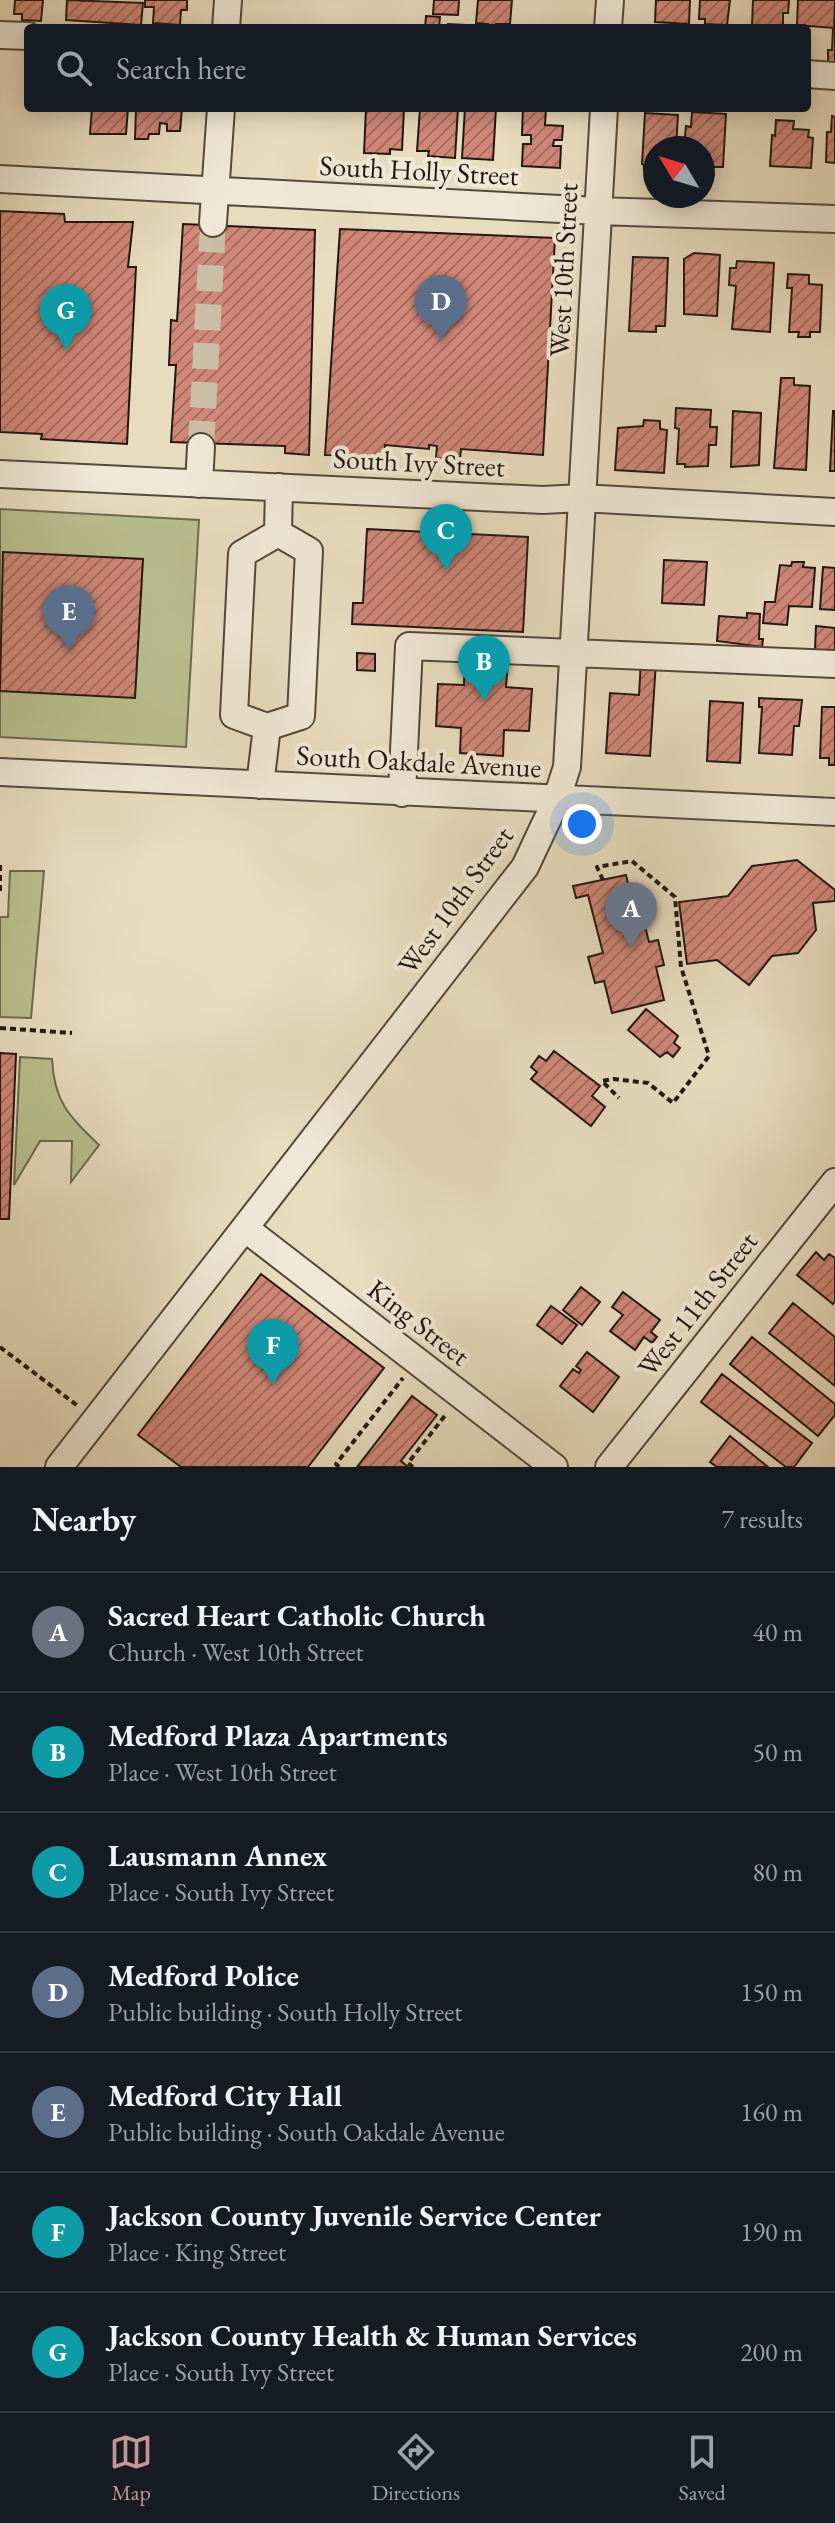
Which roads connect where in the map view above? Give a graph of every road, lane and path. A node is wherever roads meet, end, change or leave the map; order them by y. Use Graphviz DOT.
graph roads {
  1 [pos="228,0"];
  2 [pos="610,0"];
  3 [pos="226,24"];
  4 [pos="608,24"];
  5 [pos="0,35"];
  6 [pos="24,36"];
  7 [pos="811,74"];
  8 [pos="835,76"];
  9 [pos="221,112"];
  10 [pos="604,112"];
  11 [pos="0,179"];
  12 [pos="215,191"];
  13 [pos="598,211"];
  14 [pos="835,219"];
  15 [pos="213,223"];
  16 [pos="201,447"];
  17 [pos="0,474"];
  18 [pos="199,484"];
  19 [pos="279,487"];
  20 [pos="581,498"];
  21 [pos="835,512"];
  22 [pos="278,533"];
  23 [pos="574,652"];
  24 [pos="835,664"];
  25 [pos="267,727"];
  26 [pos="0,772"];
  27 [pos="260,785"];
  28 [pos="402,793"];
  29 [pos="556,801"];
  30 [pos="835,812"];
  31 [pos="0,865"];
  32 [pos="603,880"];
  33 [pos="0,891"];
  34 [pos="0,1028"];
  35 [pos="72,1033"];
  36 [pos="619,1098"];
  37 [pos="831,1195"];
  38 [pos="246,1229"];
  39 [pos="0,1347"];
  40 [pos="416,1361"];
  41 [pos="461,1395"];
  42 [pos="96,1420"];
  43 [pos="60,1467"];
  44 [pos="339,1467"];
  45 [pos="413,1467"];
  46 [pos="554,1467"];
  47 [pos="609,1467"];
  1 -- 3 [label="street"];
  2 -- 4 [label="street"];
  5 -- 6 [label="street"];
  7 -- 8 [label="street"];
  9 -- 12 [label="street"];
  10 -- 13 [label="street, West 10th Street"];
  11 -- 12 [label="street, South Holly Street"];
  12 -- 13 [label="street, South Holly Street"];
  12 -- 15 [label="street"];
  13 -- 14 [label="street, South Holly Street"];
  13 -- 20 [label="street, West 10th Street"];
  16 -- 18 [label="street"];
  17 -- 18 [label="street, South Ivy Street"];
  18 -- 19 [label="street, South Ivy Street"];
  19 -- 20 [label="street, South Ivy Street"];
  19 -- 22 [label="street"];
  20 -- 21 [label="street, South Ivy Street"];
  20 -- 23 [label="street, West 10th Street"];
  22 -- 25 [label="street"];
  22 -- 25 [label="street"];
  23 -- 24 [label="street"];
  23 -- 28 [label="street"];
  23 -- 29 [label="street, West 10th Street"];
  25 -- 27 [label="street"];
  26 -- 27 [label="street, South Oakdale Avenue"];
  27 -- 28 [label="street, South Oakdale Avenue"];
  28 -- 29 [label="street, South Oakdale Avenue"];
  29 -- 30 [label="street, South Oakdale Avenue"];
  29 -- 38 [label="street, West 10th Street"];
  31 -- 33 [label="path"];
  32 -- 36 [label="path"];
  34 -- 35 [label="path"];
  37 -- 47 [label="street, West 11th Street"];
  38 -- 40 [label="street, King Street"];
  38 -- 42 [label="street, West 10th Street"];
  39 -- 42 [label="path"];
  40 -- 41 [label="street, King Street"];
  40 -- 44 [label="path"];
  41 -- 45 [label="path"];
  41 -- 46 [label="street, King Street"];
  42 -- 43 [label="street, West 10th Street"];
}
